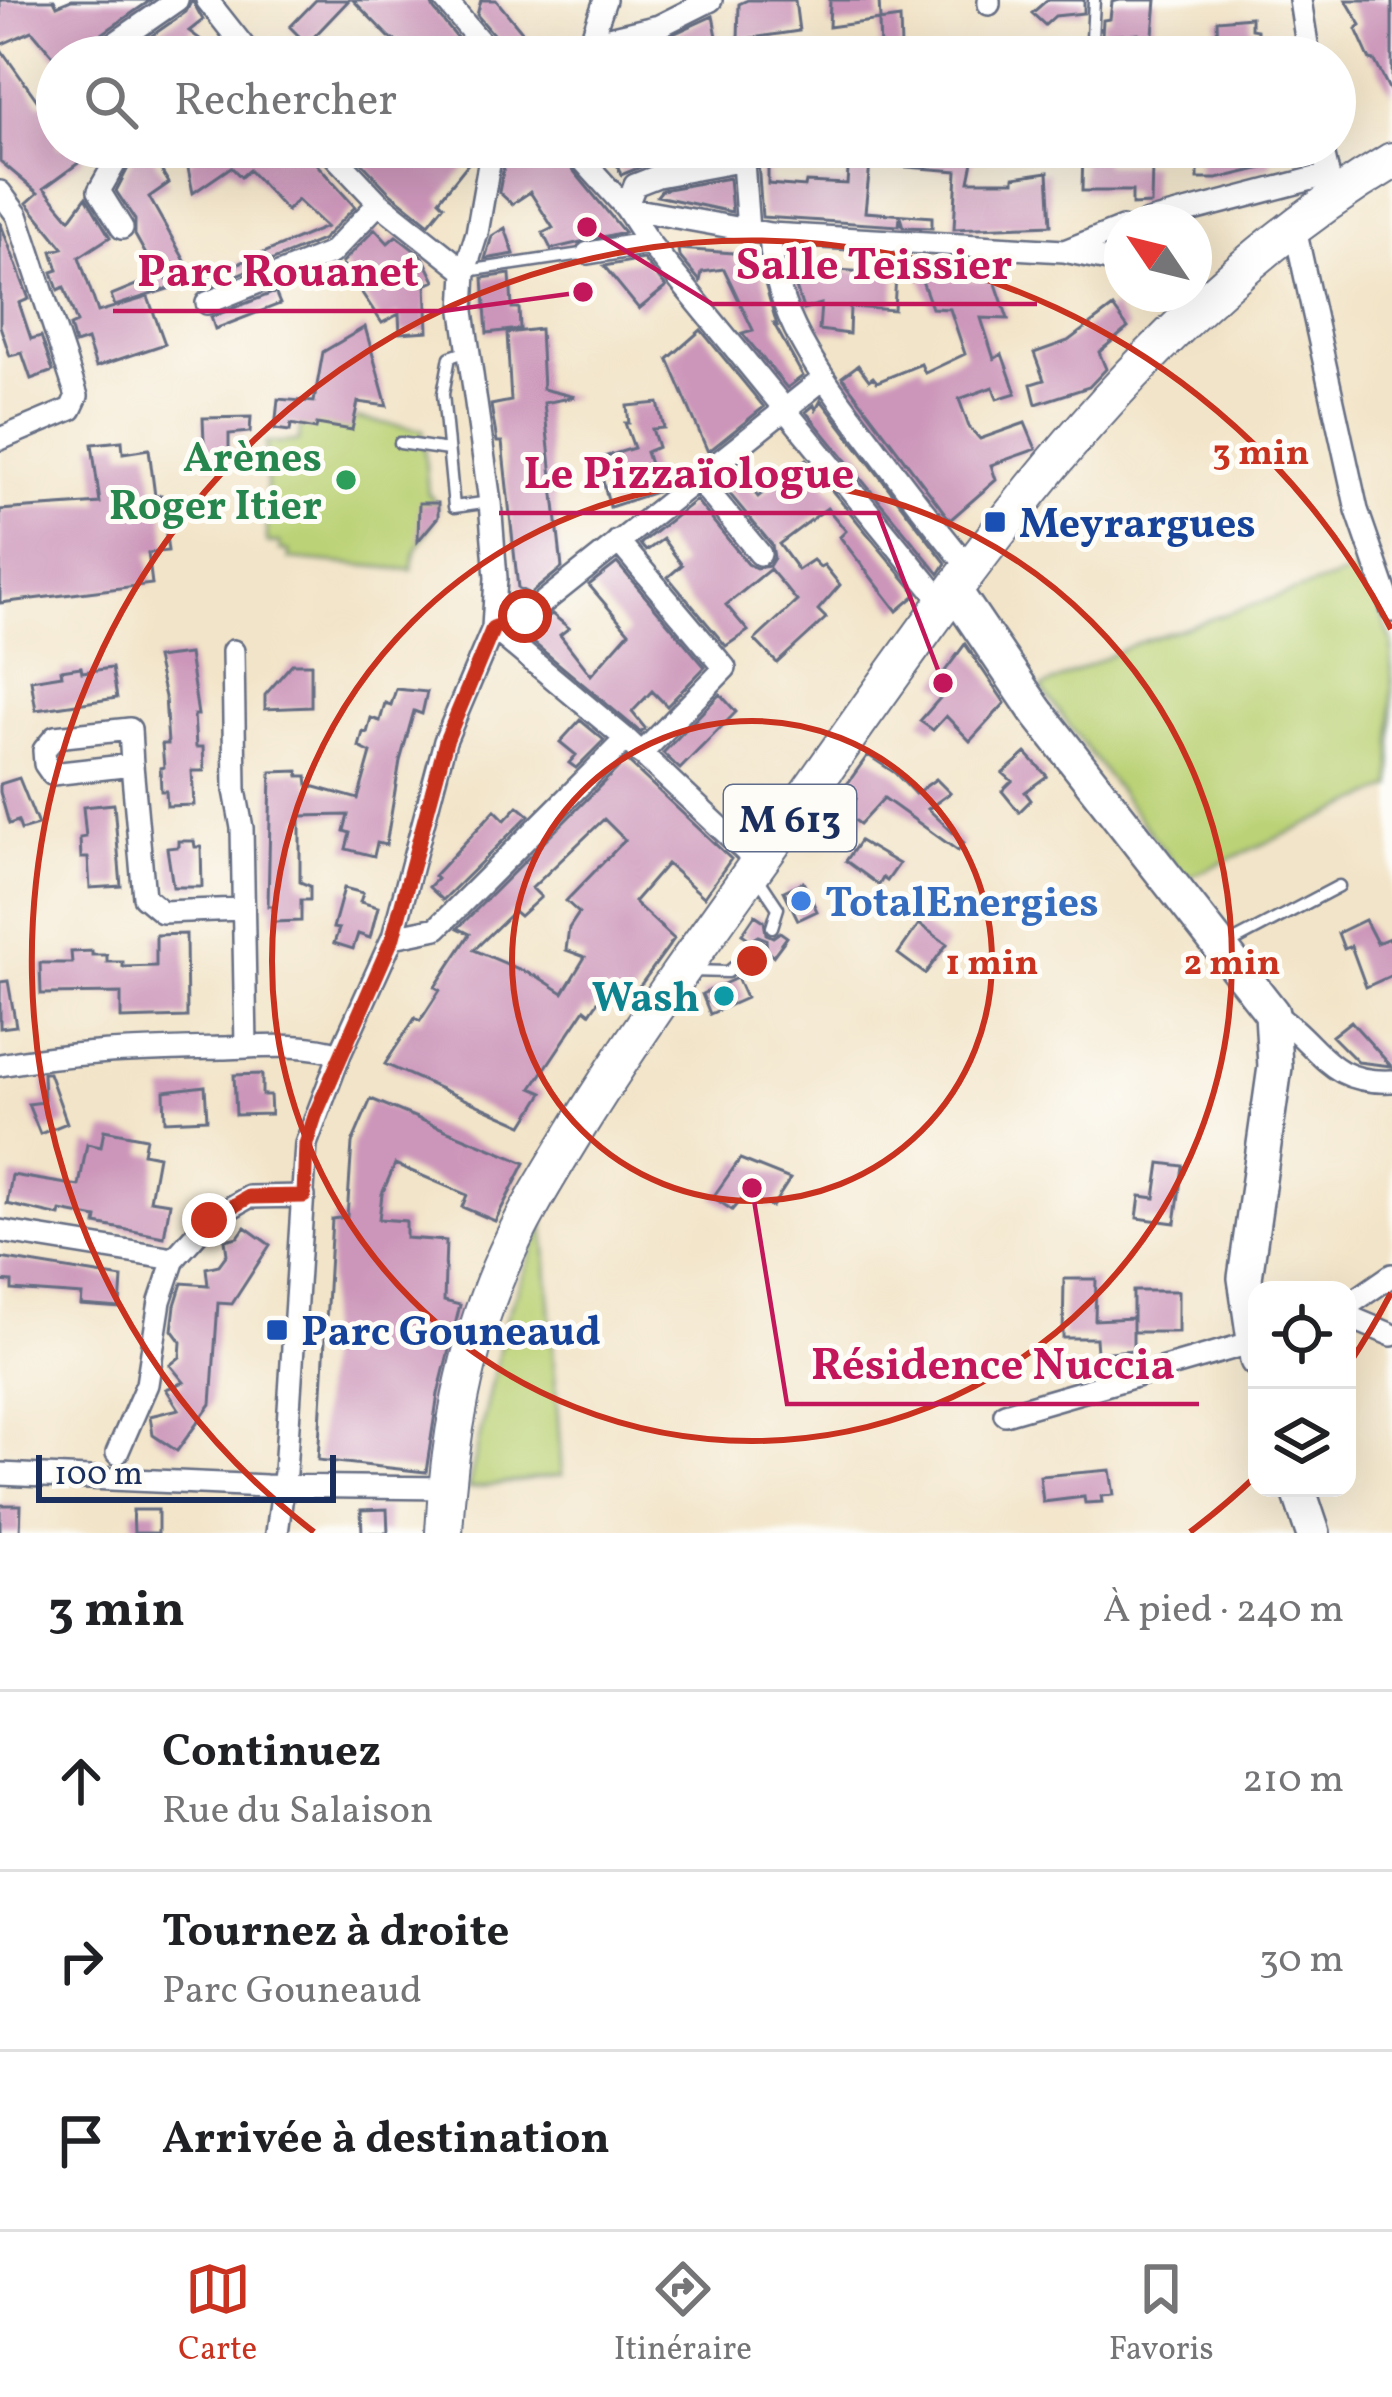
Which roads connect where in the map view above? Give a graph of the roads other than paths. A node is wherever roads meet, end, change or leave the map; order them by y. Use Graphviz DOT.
graph roads {
  1 [pos="177,0"];
  2 [pos="207,0"];
  3 [pos="446,0"];
  4 [pos="604,0"];
  5 [pos="710,0"];
  6 [pos="1094,0"];
  7 [pos="1300,0"];
  8 [pos="125,36"];
  9 [pos="235,36"];
  10 [pos="476,36"];
  11 [pos="593,36"];
  12 [pos="629,36"];
  13 [pos="1093,36"];
  14 [pos="1306,36"];
  15 [pos="1392,161"];
  16 [pos="112,168"];
  17 [pos="346,168"];
  18 [pos="488,168"];
  19 [pos="591,168"];
  20 [pos="688,168"];
  21 [pos="746,168"];
  22 [pos="1327,168"];
  23 [pos="1331,186"];
  24 [pos="0,192"];
  25 [pos="379,203"];
  26 [pos="626,208"];
  27 [pos="1212,209"];
  28 [pos="122,228"];
  29 [pos="1295,229"];
  30 [pos="759,232"];
  31 [pos="1104,235"];
  32 [pos="649,243"];
  33 [pos="1064,251"];
  34 [pos="588,253"];
  35 [pos="1104,259"];
  36 [pos="465,271"];
  37 [pos="207,303"];
  38 [pos="469,350"];
  39 [pos="823,379"];
  40 [pos="785,408"];
  41 [pos="0,439"];
  42 [pos="400,443"];
  43 [pos="448,450"];
  44 [pos="698,478"];
  45 [pos="490,502"];
  46 [pos="618,542"];
  47 [pos="760,554"];
  48 [pos="956,588"];
  49 [pos="1392,611"];
  50 [pos="493,628"];
  51 [pos="233,652"];
  52 [pos="634,746"];
  53 [pos="132,765"];
  54 [pos="755,866"];
  55 [pos="1339,886"];
  56 [pos="242,909"];
  57 [pos="772,927"];
  58 [pos="393,937"];
  59 [pos="759,946"];
  60 [pos="1222,947"];
  61 [pos="681,971"];
  62 [pos="1272,1013"];
  63 [pos="246,1047"];
  64 [pos="340,1054"];
  65 [pos="0,1065"];
  66 [pos="1392,1081"];
  67 [pos="304,1196"];
  68 [pos="0,1231"];
  69 [pos="174,1259"];
  70 [pos="1392,1275"];
  71 [pos="1248,1299"];
  72 [pos="1356,1300"];
  73 [pos="1356,1320"];
  74 [pos="1392,1334"];
  75 [pos="1248,1350"];
  76 [pos="1004,1414"];
  77 [pos="117,1453"];
  78 [pos="0,1474"];
  79 [pos="284,1487"];
  80 [pos="448,1488"];
  81 [pos="1301,1497"];
  82 [pos="277,1533"];
  83 [pos="444,1533"];
  84 [pos="1312,1533"];
  1 -- 8 [label="street"];
  2 -- 9 [label="street"];
  3 -- 10 [label="street"];
  4 -- 11 [label="street"];
  5 -- 12 [label="street"];
  6 -- 13 [label="lane"];
  7 -- 14 [label="street"];
  15 -- 23 [label="main road, M 613"];
  16 -- 28 [label="street"];
  17 -- 25 [label="street"];
  18 -- 36 [label="street"];
  19 -- 26 [label="street"];
  20 -- 26 [label="street"];
  21 -- 30 [label="street"];
  22 -- 23 [label="street"];
  23 -- 27 [label="street"];
  23 -- 29 [label="main road, M 613"];
  24 -- 41 [label="street"];
  25 -- 36 [label="street"];
  25 -- 37 [label="street"];
  26 -- 30 [label="street"];
  26 -- 32 [label="street"];
  29 -- 48 [label="main road, M 613"];
  29 -- 49 [label="street"];
  30 -- 33 [label="street"];
  30 -- 39 [label="street"];
  31 -- 33 [label="street"];
  32 -- 34 [label="street"];
  32 -- 40 [label="street"];
  33 -- 35 [label="street"];
  34 -- 36 [label="lane"];
  36 -- 38 [label="street"];
  38 -- 43 [label="lane"];
  38 -- 45 [label="street"];
  39 -- 40 [label="street"];
  39 -- 48 [label="street"];
  40 -- 44 [label="street"];
  40 -- 48 [label="street"];
  42 -- 43 [label="lane"];
  43 -- 45 [label="lane"];
  44 -- 46 [label="street"];
  44 -- 47 [label="street"];
  45 -- 50 [label="street"];
  46 -- 50 [label="street"];
  46 -- 52 [label="street"];
  48 -- 54 [label="main road, M 613"];
  48 -- 60 [label="street"];
  50 -- 52 [label="street"];
  50 -- 58 [label="street"];
  51 -- 56 [label="street"];
  52 -- 54 [label="street"];
  52 -- 58 [label="street"];
  53 -- 56 [label="street"];
  54 -- 57 [label="lane"];
  54 -- 61 [label="main road, M 613"];
  55 -- 60 [label="lane"];
  56 -- 63 [label="street"];
  58 -- 64 [label="street"];
  59 -- 61 [label="lane"];
  60 -- 62 [label="street"];
  61 -- 80 [label="main road, M 613"];
  62 -- 66 [label="street"];
  62 -- 71 [label="street"];
  63 -- 64 [label="street"];
  63 -- 65 [label="street"];
  64 -- 67 [label="street"];
  67 -- 69 [label="street"];
  67 -- 79 [label="street"];
  68 -- 69 [label="street"];
  69 -- 77 [label="street"];
  70 -- 72 [label="street"];
  73 -- 74 [label="street"];
  75 -- 76 [label="street"];
  78 -- 79 [label="street"];
  79 -- 80 [label="street"];
  79 -- 82 [label="street"];
  80 -- 83 [label="main road, M 613"];
  81 -- 84 [label="street"];
}
